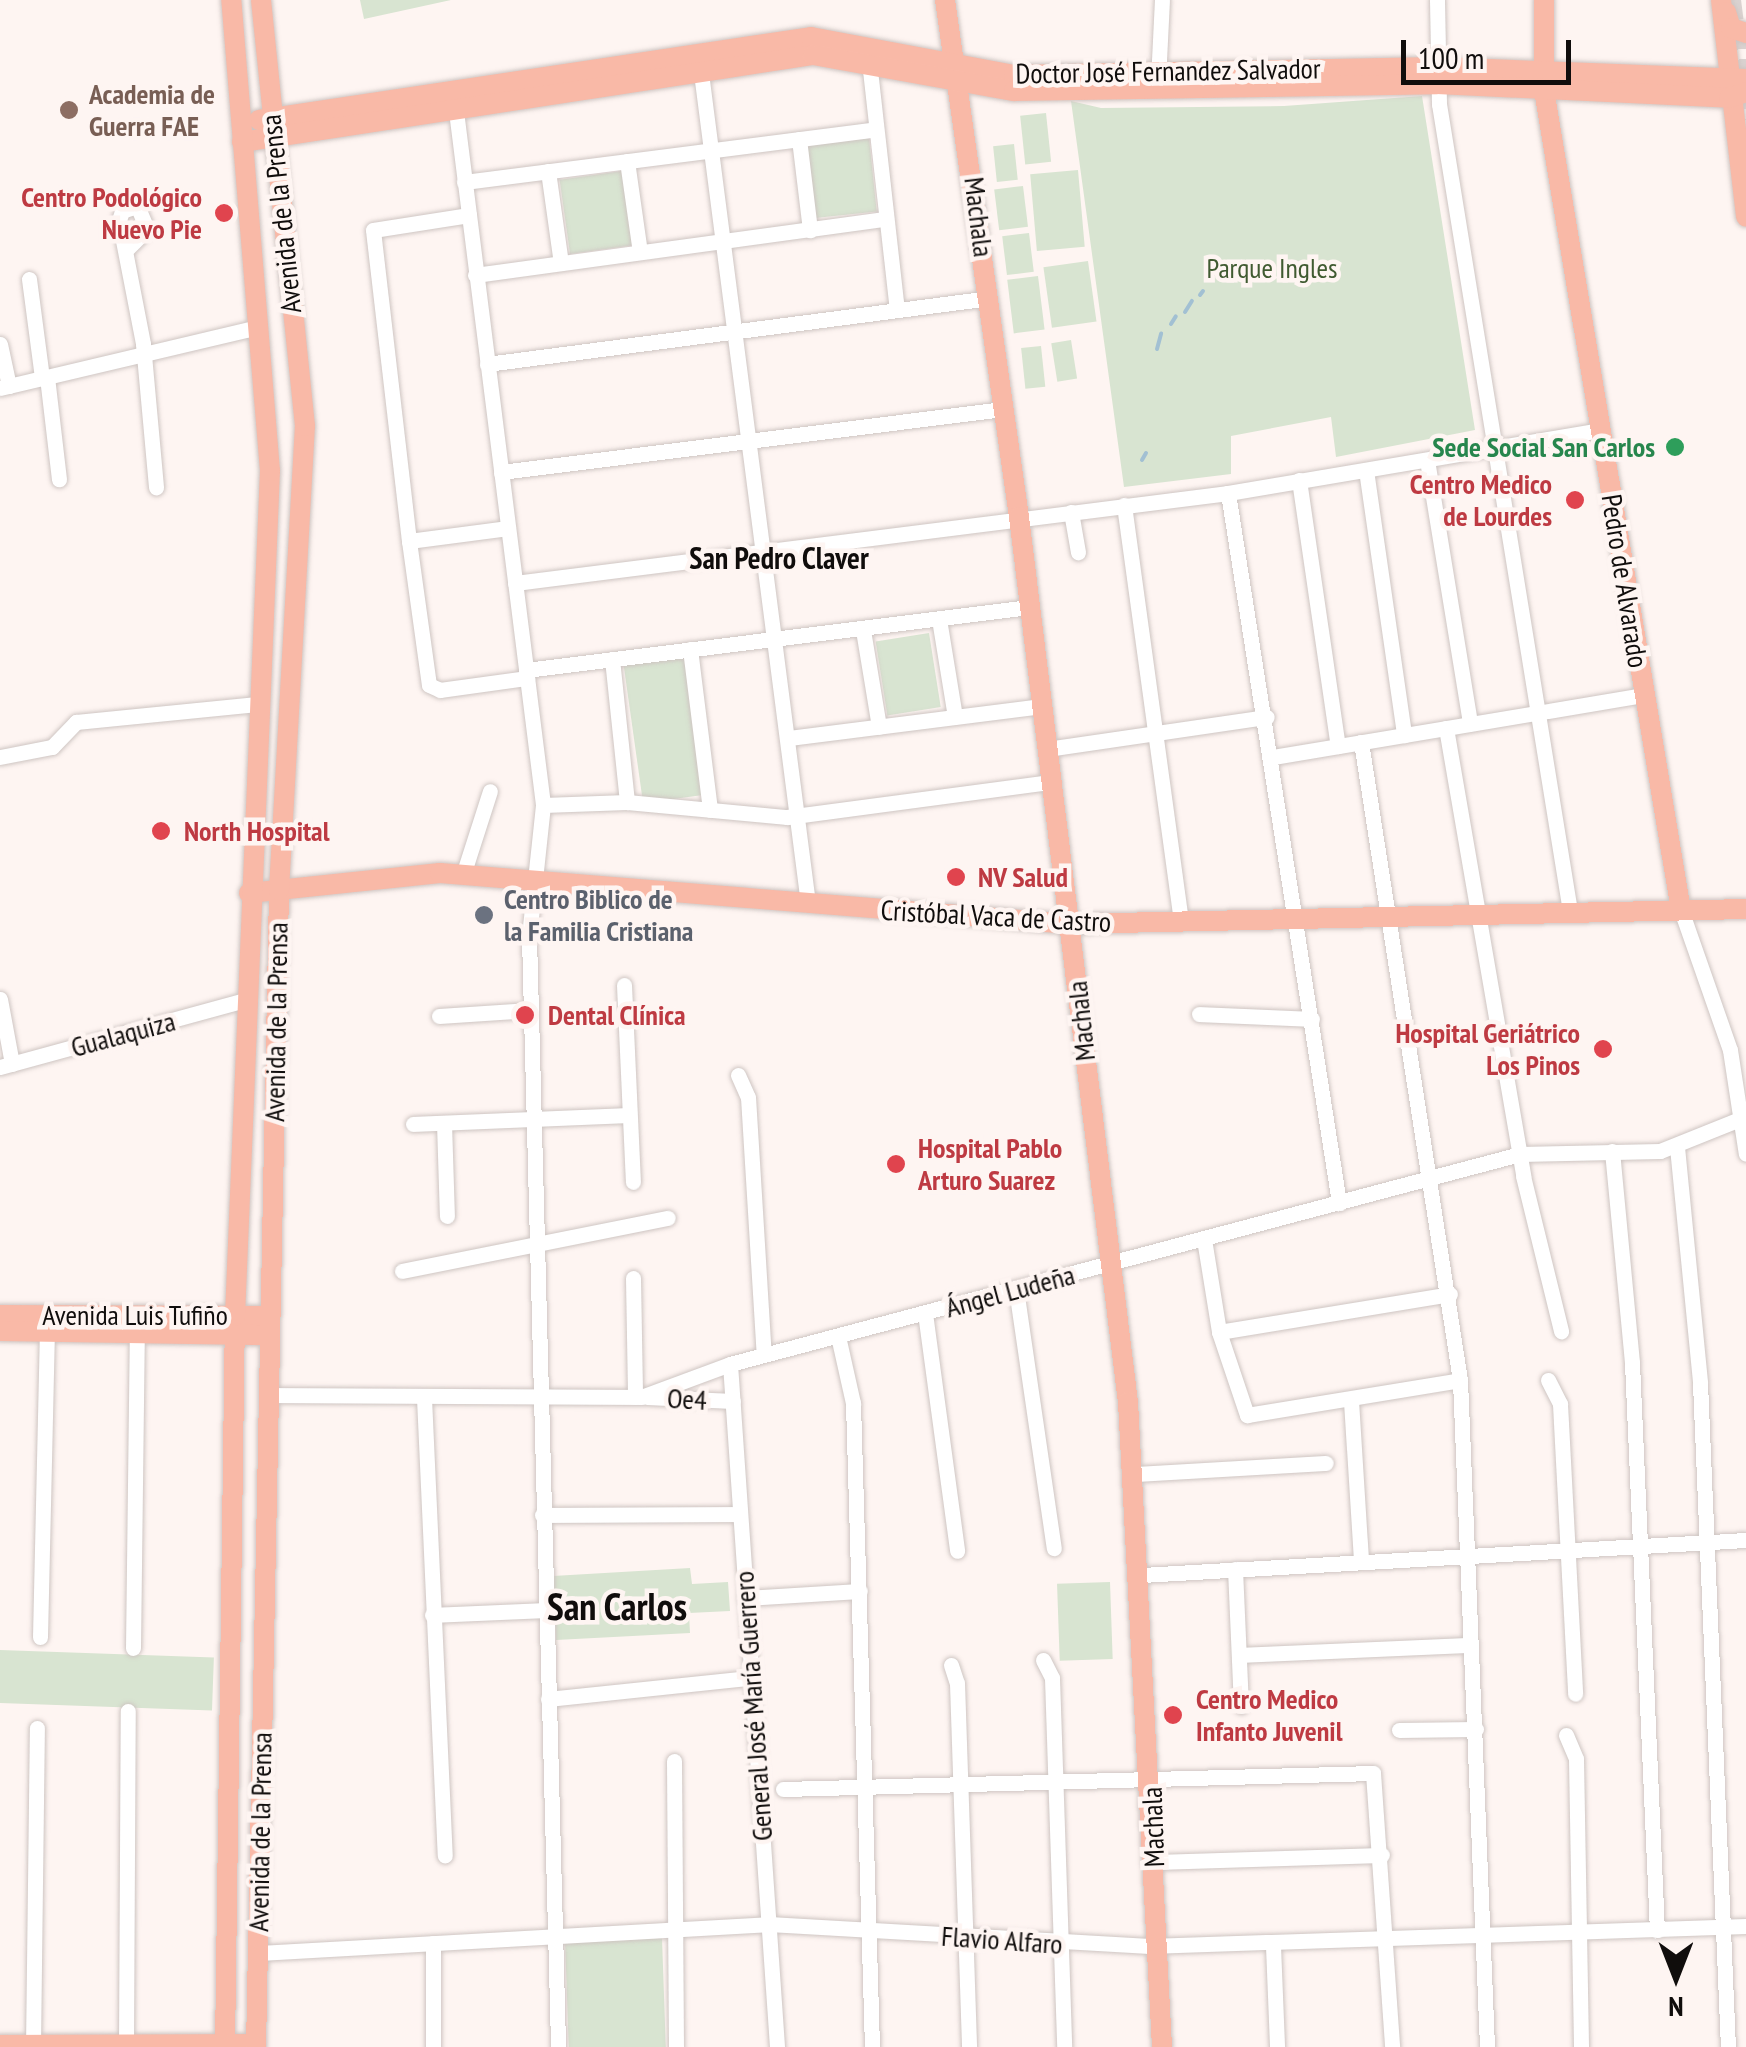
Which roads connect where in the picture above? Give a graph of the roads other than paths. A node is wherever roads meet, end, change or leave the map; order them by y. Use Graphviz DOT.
graph roads {
  1 [pos="231,0"];
  2 [pos="260,0"];
  3 [pos="945,0"];
  4 [pos="1162,0"];
  5 [pos="1437,0"];
  6 [pos="1544,0"];
  7 [pos="1722,0"];
  8 [pos="1746,33"];
  9 [pos="700,61"];
  10 [pos="869,61"];
  11 [pos="960,72"];
  12 [pos="1437,76"];
  13 [pos="1158,79"];
  14 [pos="1544,82"];
  15 [pos="1737,88"];
  16 [pos="455,100"];
  17 [pos="271,128"];
  18 [pos="875,129"];
  19 [pos="241,132"];
  20 [pos="799,139"];
  21 [pos="1742,142"];
  22 [pos="712,150"];
  23 [pos="627,161"];
  24 [pos="548,171"];
  25 [pos="464,182"];
  26 [pos="469,215"];
  27 [pos="1746,217"];
  28 [pos="886,219"];
  29 [pos="810,230"];
  30 [pos="724,241"];
  31 [pos="128,248"];
  32 [pos="640,252"];
  33 [pos="561,263"];
  34 [pos="475,275"];
  35 [pos="29,279"];
  36 [pos="990,298"];
  37 [pos="897,310"];
  38 [pos="259,327"];
  39 [pos="736,331"];
  40 [pos="0,344"];
  41 [pos="144,354"];
  42 [pos="487,364"];
  43 [pos="45,378"];
  44 [pos="4,387"];
  45 [pos="1003,409"];
  46 [pos="1600,430"];
  47 [pos="750,440"];
  48 [pos="1494,450"];
  49 [pos="1428,460"];
  50 [pos="1366,470"];
  51 [pos="501,472"];
  52 [pos="59,479"];
  53 [pos="1299,480"];
  54 [pos="156,487"];
  55 [pos="1228,493"];
  56 [pos="1124,505"];
  57 [pos="1072,512"];
  58 [pos="1018,517"];
  59 [pos="508,528"];
  60 [pos="410,541"];
  61 [pos="765,550"];
  62 [pos="1078,552"];
  63 [pos="515,583"];
  64 [pos="1030,607"];
  65 [pos="939,619"];
  66 [pos="863,630"];
  67 [pos="776,638"];
  68 [pos="690,649"];
  69 [pos="612,659"];
  70 [pos="527,674"];
  71 [pos="1644,695"];
  72 [pos="257,704"];
  73 [pos="1042,706"];
  74 [pos="1539,712"];
  75 [pos="955,717"];
  76 [pos="1267,717"];
  77 [pos="1470,724"];
  78 [pos="879,727"];
  79 [pos="1446,728"];
  80 [pos="1154,732"];
  81 [pos="1404,735"];
  82 [pos="788,738"];
  83 [pos="1361,742"];
  84 [pos="1338,746"];
  85 [pos="1047,749"];
  86 [pos="0,756"];
  87 [pos="1273,758"];
  88 [pos="1051,782"];
  89 [pos="490,791"];
  90 [pos="628,802"];
  91 [pos="543,805"];
  92 [pos="710,810"];
  93 [pos="798,815"];
  94 [pos="462,875"];
  95 [pos="539,880"];
  96 [pos="280,890"];
  97 [pos="249,893"];
  98 [pos="808,904"];
  99 [pos="1746,909"];
  100 [pos="1680,910"];
  101 [pos="1570,911"];
  102 [pos="1477,912"];
  103 [pos="1390,915"];
  104 [pos="1298,918"];
  105 [pos="1180,922"];
  106 [pos="1070,924"];
  107 [pos="624,984"];
  108 [pos="0,999"];
  109 [pos="245,1000"];
  110 [pos="530,1010"];
  111 [pos="1199,1014"];
  112 [pos="439,1016"];
  113 [pos="1312,1019"];
  114 [pos="6,1065"];
  115 [pos="738,1076"];
  116 [pos="628,1115"];
  117 [pos="1742,1118"];
  118 [pos="535,1120"];
  119 [pos="444,1122"];
  120 [pos="413,1124"];
  121 [pos="1677,1147"];
  122 [pos="1612,1152"];
  123 [pos="1520,1154"];
  124 [pos="1746,1154"];
  125 [pos="1429,1178"];
  126 [pos="633,1182"];
  127 [pos="1339,1203"];
  128 [pos="447,1216"];
  129 [pos="668,1218"];
  130 [pos="1204,1239"];
  131 [pos="539,1245"];
  132 [pos="1107,1265"];
  133 [pos="402,1272"];
  134 [pos="634,1278"];
  135 [pos="1016,1289"];
  136 [pos="1450,1294"];
  137 [pos="926,1313"];
  138 [pos="0,1314"];
  139 [pos="47,1323"];
  140 [pos="137,1324"];
  141 [pos="269,1325"];
  142 [pos="235,1326"];
  143 [pos="0,1331"];
  144 [pos="1562,1331"];
  145 [pos="1219,1332"];
  146 [pos="838,1336"];
  147 [pos="764,1355"];
  148 [pos="730,1364"];
  149 [pos="1460,1380"];
  150 [pos="1548,1380"];
  151 [pos="268,1395"];
  152 [pos="638,1397"];
  153 [pos="424,1398"];
  154 [pos="540,1398"];
  155 [pos="733,1401"];
  156 [pos="1351,1401"];
  157 [pos="1326,1463"];
  158 [pos="1135,1474"];
  159 [pos="740,1514"];
  160 [pos="542,1515"];
  161 [pos="1746,1540"];
  162 [pos="1708,1541"];
  163 [pos="1640,1546"];
  164 [pos="1054,1548"];
  165 [pos="1564,1550"];
  166 [pos="957,1552"];
  167 [pos="1467,1556"];
  168 [pos="1360,1562"];
  169 [pos="1235,1569"];
  170 [pos="1142,1575"];
  171 [pos="860,1591"];
  172 [pos="745,1598"];
  173 [pos="546,1610"];
  174 [pos="432,1616"];
  175 [pos="40,1637"];
  176 [pos="1471,1645"];
  177 [pos="133,1648"];
  178 [pos="1240,1655"];
  179 [pos="1043,1660"];
  180 [pos="951,1664"];
  181 [pos="749,1678"];
  182 [pos="1575,1694"];
  183 [pos="548,1700"];
  184 [pos="1241,1706"];
  185 [pos="128,1712"];
  186 [pos="36,1728"];
  187 [pos="1476,1729"];
  188 [pos="1399,1730"];
  189 [pos="1566,1736"];
  190 [pos="674,1761"];
  191 [pos="1151,1778"];
  192 [pos="1056,1780"];
  193 [pos="960,1784"];
  194 [pos="866,1787"];
  195 [pos="782,1789"];
  196 [pos="1382,1855"];
  197 [pos="446,1856"];
  198 [pos="1155,1862"];
  199 [pos="769,1924"];
  200 [pos="1746,1926"];
  201 [pos="1722,1927"];
  202 [pos="676,1929"];
  203 [pos="1657,1930"];
  204 [pos="869,1931"];
  205 [pos="1577,1933"];
  206 [pos="555,1936"];
  207 [pos="1482,1937"];
  208 [pos="966,1938"];
  209 [pos="1387,1941"];
  210 [pos="433,1943"];
  211 [pos="1061,1946"];
  212 [pos="1156,1946"];
  213 [pos="1273,1946"];
  214 [pos="258,1954"];
  215 [pos="0,2045"];
  216 [pos="126,2045"];
  217 [pos="256,2045"];
  218 [pos="33,2046"];
  219 [pos="225,2046"];
  220 [pos="433,2047"];
  221 [pos="558,2047"];
  222 [pos="676,2047"];
  223 [pos="777,2047"];
  224 [pos="872,2047"];
  225 [pos="970,2047"];
  226 [pos="1064,2047"];
  227 [pos="1162,2047"];
  228 [pos="1277,2047"];
  229 [pos="1392,2047"];
  230 [pos="1487,2047"];
  231 [pos="1581,2047"];
  232 [pos="1728,2047"];
  1 -- 19 [label="main road, Avenida de la Prensa"];
  2 -- 17 [label="main road, Avenida de la Prensa"];
  3 -- 11 [label="main road, Machala"];
  4 -- 13 [label="street"];
  5 -- 12 [label="street"];
  6 -- 14 [label="main road, Pedro de Alvarado"];
  7 -- 8 [label="main road"];
  7 -- 15 [label="main road"];
  9 -- 10 [label="main road, Doctor José Fernandez Salvador"];
  9 -- 11 [label="main road, Doctor José Fernandez Salvador"];
  9 -- 16 [label="main road, Doctor José Fernandez Salvador"];
  9 -- 22 [label="street"];
  10 -- 11 [label="main road, Doctor José Fernandez Salvador"];
  10 -- 18 [label="street"];
  11 -- 13 [label="main road, Doctor José Fernandez Salvador"];
  11 -- 36 [label="main road, Machala"];
  12 -- 13 [label="main road, Doctor José Fernandez Salvador"];
  12 -- 14 [label="main road, Doctor José Fernandez Salvador"];
  12 -- 48 [label="street"];
  14 -- 15 [label="main road, Doctor José Fernandez Salvador"];
  14 -- 46 [label="main road, Pedro de Alvarado"];
  15 -- 21 [label="main road"];
  16 -- 17 [label="main road, Doctor José Fernandez Salvador"];
  16 -- 25 [label="street"];
  17 -- 19 [label="main road, Doctor José Fernandez Salvador"];
  17 -- 96 [label="main road, Avenida de la Prensa"];
  18 -- 20 [label="street"];
  18 -- 28 [label="street"];
  19 -- 38 [label="main road, Avenida de la Prensa"];
  20 -- 22 [label="street"];
  20 -- 29 [label="street"];
  21 -- 27 [label="main road"];
  22 -- 23 [label="street"];
  22 -- 30 [label="street"];
  23 -- 24 [label="street"];
  23 -- 32 [label="street"];
  24 -- 25 [label="street"];
  24 -- 33 [label="street"];
  25 -- 26 [label="street"];
  26 -- 34 [label="street"];
  26 -- 60 [label="street"];
  28 -- 29 [label="street"];
  28 -- 37 [label="street"];
  29 -- 30 [label="street"];
  30 -- 32 [label="street"];
  30 -- 39 [label="street"];
  31 -- 41 [label="street"];
  32 -- 33 [label="street"];
  33 -- 34 [label="street"];
  34 -- 42 [label="street"];
  35 -- 43 [label="street"];
  36 -- 37 [label="street"];
  36 -- 45 [label="main road, Machala"];
  37 -- 39 [label="street"];
  38 -- 41 [label="street"];
  38 -- 72 [label="main road, Avenida de la Prensa"];
  39 -- 42 [label="street"];
  39 -- 47 [label="street"];
  40 -- 44 [label="street"];
  41 -- 43 [label="street"];
  41 -- 54 [label="street"];
  42 -- 51 [label="street"];
  43 -- 44 [label="street"];
  43 -- 52 [label="street"];
  45 -- 47 [label="street"];
  45 -- 58 [label="main road, Machala"];
  46 -- 48 [label="street"];
  46 -- 71 [label="main road, Pedro de Alvarado"];
  47 -- 51 [label="street"];
  47 -- 61 [label="street"];
  48 -- 49 [label="street"];
  48 -- 74 [label="street"];
  49 -- 50 [label="street"];
  49 -- 77 [label="street"];
  50 -- 53 [label="street"];
  50 -- 81 [label="street"];
  51 -- 59 [label="street"];
  53 -- 55 [label="street"];
  53 -- 84 [label="street"];
  55 -- 56 [label="street"];
  55 -- 76 [label="street"];
  56 -- 57 [label="street"];
  56 -- 80 [label="street"];
  57 -- 58 [label="street"];
  57 -- 62 [label="street"];
  58 -- 61 [label="street"];
  58 -- 64 [label="main road, Machala"];
  59 -- 60 [label="street"];
  59 -- 63 [label="street"];
  60 -- 70 [label="street"];
  61 -- 63 [label="street"];
  61 -- 67 [label="street"];
  63 -- 70 [label="street"];
  64 -- 65 [label="street"];
  64 -- 73 [label="main road, Machala"];
  65 -- 66 [label="street"];
  65 -- 75 [label="street"];
  66 -- 67 [label="street"];
  66 -- 78 [label="street"];
  67 -- 68 [label="street"];
  67 -- 82 [label="street"];
  68 -- 69 [label="street"];
  68 -- 92 [label="street"];
  69 -- 70 [label="street"];
  69 -- 90 [label="street"];
  70 -- 91 [label="street"];
  71 -- 74 [label="street"];
  71 -- 100 [label="main road, Pedro de Alvarado"];
  72 -- 86 [label="street"];
  72 -- 97 [label="main road, Avenida de la Prensa"];
  73 -- 75 [label="street"];
  73 -- 85 [label="main road, Machala"];
  74 -- 77 [label="street"];
  74 -- 101 [label="street"];
  75 -- 78 [label="street"];
  76 -- 80 [label="street"];
  76 -- 87 [label="street"];
  77 -- 79 [label="street"];
  78 -- 82 [label="street"];
  79 -- 81 [label="street"];
  79 -- 102 [label="street"];
  80 -- 85 [label="street"];
  80 -- 105 [label="street"];
  81 -- 83 [label="street"];
  82 -- 93 [label="street"];
  83 -- 84 [label="street"];
  83 -- 103 [label="street"];
  84 -- 87 [label="street"];
  85 -- 88 [label="main road, Machala"];
  87 -- 104 [label="street"];
  88 -- 93 [label="street"];
  88 -- 106 [label="main road, Machala"];
  89 -- 94 [label="street"];
  90 -- 91 [label="street"];
  90 -- 92 [label="street"];
  91 -- 95 [label="street"];
  92 -- 93 [label="street"];
  93 -- 98 [label="street"];
  94 -- 95 [label="main road, Cristóbal Vaca de Castro"];
  94 -- 96 [label="main road, Cristóbal Vaca de Castro"];
  95 -- 98 [label="main road, Cristóbal Vaca de Castro"];
  95 -- 110 [label="street"];
  96 -- 97 [label="main road, Cristóbal Vaca de Castro"];
  96 -- 141 [label="main road, Avenida de la Prensa"];
  97 -- 109 [label="main road, Avenida de la Prensa"];
  98 -- 106 [label="main road, Cristóbal Vaca de Castro"];
  99 -- 100 [label="main road, Cristóbal Vaca de Castro"];
  100 -- 101 [label="main road, Cristóbal Vaca de Castro"];
  100 -- 117 [label="street, Pedro de Alvarado"];
  101 -- 102 [label="main road, Cristóbal Vaca de Castro"];
  102 -- 103 [label="main road, Cristóbal Vaca de Castro"];
  102 -- 123 [label="street"];
  103 -- 104 [label="main road, Cristóbal Vaca de Castro"];
  103 -- 125 [label="street"];
  104 -- 105 [label="main road, Cristóbal Vaca de Castro"];
  104 -- 113 [label="street"];
  105 -- 106 [label="main road, Cristóbal Vaca de Castro"];
  106 -- 132 [label="main road, Machala"];
  107 -- 116 [label="street"];
  108 -- 114 [label="street"];
  109 -- 114 [label="street, Gualaquiza"];
  109 -- 142 [label="main road, Avenida de la Prensa"];
  110 -- 112 [label="street"];
  110 -- 118 [label="street"];
  111 -- 113 [label="street"];
  113 -- 127 [label="street"];
  115 -- 147 [label="street"];
  116 -- 118 [label="street"];
  116 -- 126 [label="street"];
  117 -- 121 [label="street, Ángel Ludeña"];
  117 -- 124 [label="street, Pedro de Alvarado"];
  118 -- 119 [label="street"];
  118 -- 131 [label="street"];
  119 -- 120 [label="street"];
  119 -- 128 [label="street"];
  121 -- 122 [label="street, Ángel Ludeña"];
  121 -- 162 [label="street"];
  122 -- 123 [label="street, Ángel Ludeña"];
  122 -- 163 [label="street"];
  123 -- 125 [label="street, Ángel Ludeña"];
  123 -- 144 [label="street"];
  125 -- 127 [label="street, Ángel Ludeña"];
  125 -- 136 [label="street"];
  127 -- 130 [label="street, Ángel Ludeña"];
  129 -- 131 [label="street"];
  130 -- 132 [label="street, Ángel Ludeña"];
  130 -- 145 [label="street"];
  131 -- 133 [label="street"];
  131 -- 154 [label="street"];
  132 -- 135 [label="street, Ángel Ludeña"];
  132 -- 158 [label="main road, Machala"];
  134 -- 152 [label="street"];
  135 -- 137 [label="street, Ángel Ludeña"];
  135 -- 164 [label="street"];
  136 -- 145 [label="street"];
  136 -- 149 [label="street"];
  137 -- 146 [label="street, Ángel Ludeña"];
  137 -- 166 [label="street"];
  138 -- 139 [label="main road, Avenida Luis Tufiño"];
  139 -- 140 [label="main road, Avenida Luis Tufiño"];
  139 -- 143 [label="main road, Avenida Luis Tufiño"];
  139 -- 175 [label="street"];
  140 -- 142 [label="main road, Avenida Luis Tufiño"];
  140 -- 177 [label="street"];
  141 -- 142 [label="main road, Avenida Luis Tufiño"];
  141 -- 151 [label="main road, Avenida de la Prensa"];
  142 -- 219 [label="main road, Avenida de la Prensa"];
  145 -- 156 [label="street"];
  146 -- 147 [label="street, Ángel Ludeña"];
  146 -- 171 [label="street"];
  147 -- 148 [label="street, Ángel Ludeña"];
  148 -- 152 [label="street, Ángel Ludeña"];
  148 -- 155 [label="street, General José María Guerrero"];
  149 -- 156 [label="street"];
  149 -- 167 [label="street"];
  150 -- 165 [label="street"];
  151 -- 153 [label="street, Ángel Ludeña"];
  151 -- 214 [label="main road, Avenida de la Prensa"];
  152 -- 154 [label="street, Ángel Ludeña"];
  152 -- 155 [label="street, Oe4"];
  153 -- 154 [label="street, Ángel Ludeña"];
  153 -- 174 [label="street"];
  154 -- 160 [label="street"];
  155 -- 159 [label="street, General José María Guerrero"];
  156 -- 168 [label="street"];
  157 -- 158 [label="street"];
  158 -- 170 [label="main road, Machala"];
  159 -- 160 [label="street"];
  159 -- 172 [label="street, General José María Guerrero"];
  160 -- 173 [label="street"];
  161 -- 162 [label="street"];
  162 -- 163 [label="street"];
  162 -- 201 [label="street"];
  163 -- 165 [label="street"];
  163 -- 203 [label="street"];
  165 -- 167 [label="street"];
  165 -- 182 [label="street"];
  167 -- 168 [label="street"];
  167 -- 176 [label="street"];
  168 -- 169 [label="street"];
  169 -- 170 [label="street"];
  169 -- 178 [label="street"];
  170 -- 191 [label="main road, Machala"];
  171 -- 172 [label="street"];
  171 -- 194 [label="street"];
  172 -- 181 [label="street, General José María Guerrero"];
  173 -- 174 [label="street"];
  173 -- 183 [label="street"];
  174 -- 197 [label="street"];
  176 -- 178 [label="street"];
  176 -- 187 [label="street"];
  178 -- 184 [label="street"];
  179 -- 192 [label="street"];
  180 -- 193 [label="street"];
  181 -- 183 [label="street"];
  181 -- 199 [label="street, General José María Guerrero"];
  183 -- 206 [label="street"];
  185 -- 216 [label="street"];
  186 -- 218 [label="street"];
  187 -- 188 [label="street"];
  187 -- 207 [label="street"];
  189 -- 205 [label="street"];
  190 -- 202 [label="street"];
  191 -- 192 [label="street"];
  191 -- 196 [label="street"];
  191 -- 198 [label="main road, Machala"];
  192 -- 193 [label="street"];
  192 -- 211 [label="street"];
  193 -- 194 [label="street"];
  193 -- 208 [label="street"];
  194 -- 195 [label="street"];
  194 -- 204 [label="street"];
  196 -- 198 [label="street"];
  196 -- 209 [label="street"];
  198 -- 212 [label="main road, Machala"];
  199 -- 202 [label="street, Flavio Alfaro"];
  199 -- 204 [label="street, Flavio Alfaro"];
  199 -- 223 [label="street, General José María Guerrero"];
  200 -- 201 [label="street, Flavio Alfaro"];
  201 -- 203 [label="street, Flavio Alfaro"];
  201 -- 232 [label="street"];
  202 -- 206 [label="street, Flavio Alfaro"];
  202 -- 222 [label="street"];
  203 -- 205 [label="street, Flavio Alfaro"];
  204 -- 208 [label="street, Flavio Alfaro"];
  204 -- 224 [label="street"];
  205 -- 207 [label="street, Flavio Alfaro"];
  205 -- 231 [label="street"];
  206 -- 210 [label="street, Flavio Alfaro"];
  206 -- 221 [label="street"];
  207 -- 209 [label="street, Flavio Alfaro"];
  207 -- 230 [label="street"];
  208 -- 211 [label="street, Flavio Alfaro"];
  208 -- 225 [label="street"];
  209 -- 213 [label="street, Flavio Alfaro"];
  209 -- 229 [label="street"];
  210 -- 214 [label="street, Flavio Alfaro"];
  210 -- 220 [label="street"];
  211 -- 212 [label="street, Flavio Alfaro"];
  211 -- 226 [label="street"];
  212 -- 213 [label="street, Flavio Alfaro"];
  212 -- 227 [label="main road, Machala"];
  213 -- 228 [label="street"];
  214 -- 217 [label="main road, Avenida de la Prensa"];
  215 -- 218 [label="main road"];
  216 -- 218 [label="main road"];
  216 -- 219 [label="main road"];
  217 -- 219 [label="main road"];
}
